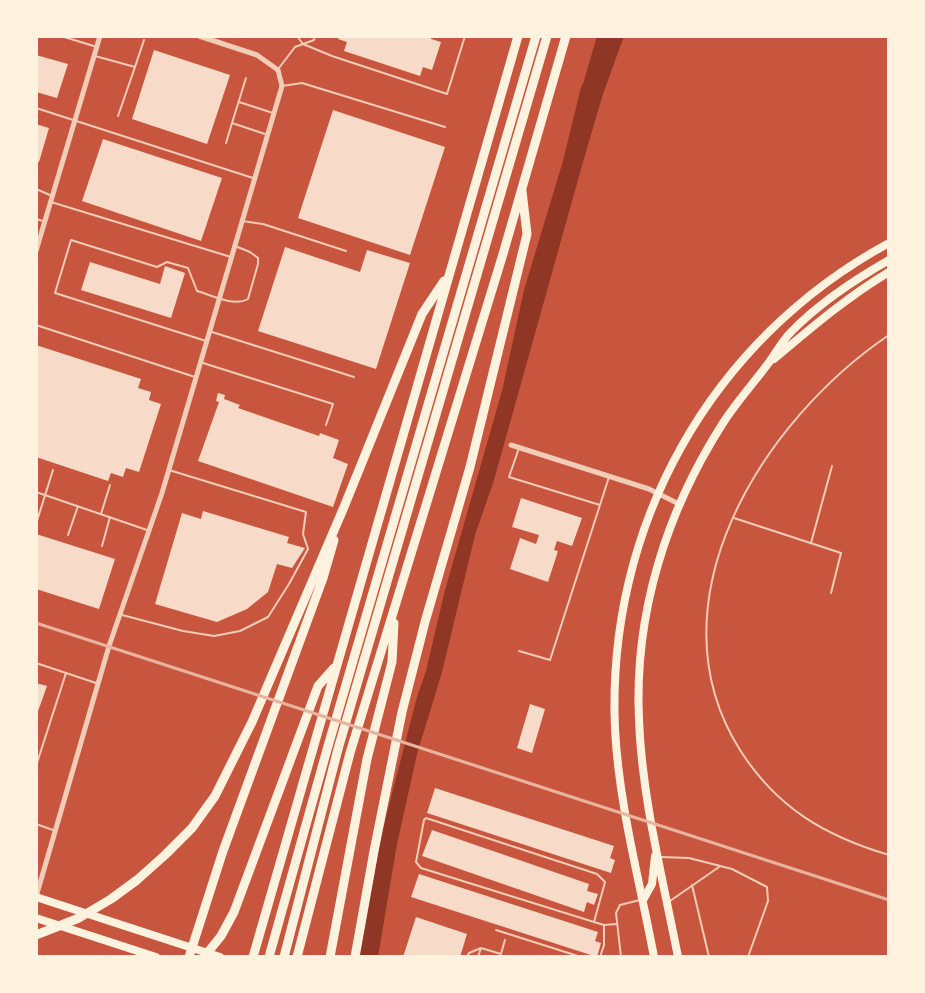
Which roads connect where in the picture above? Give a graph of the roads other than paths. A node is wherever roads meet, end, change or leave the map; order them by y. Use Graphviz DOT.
graph roads {
  1 [pos="61,36"];
  2 [pos="100,36"];
  3 [pos="200,36"];
  4 [pos="297,36"];
  5 [pos="315,36"];
  6 [pos="465,36"];
  7 [pos="518,36"];
  8 [pos="536,36"];
  9 [pos="548,36"];
  10 [pos="566,36"];
  11 [pos="144,40"];
  12 [pos="303,44"];
  13 [pos="97,47"];
  14 [pos="94,56"];
  15 [pos="135,67"];
  16 [pos="278,70"];
  17 [pos="246,78"];
  18 [pos="282,86"];
  19 [pos="239,102"];
  20 [pos="36,108"];
  21 [pos="274,113"];
  22 [pos="118,116"];
  23 [pos="75,120"];
  24 [pos="232,123"];
  25 [pos="445,128"];
  26 [pos="268,135"];
  27 [pos="226,143"];
  28 [pos="255,178"];
  29 [pos="522,187"];
  30 [pos="36,189"];
  31 [pos="52,199"];
  32 [pos="36,219"];
  33 [pos="243,221"];
  34 [pos="45,222"];
  35 [pos="889,243"];
  36 [pos="235,246"];
  37 [pos="37,248"];
  38 [pos="346,251"];
  39 [pos="231,257"];
  40 [pos="889,260"];
  41 [pos="889,272"];
  42 [pos="449,273"];
  43 [pos="219,298"];
  44 [pos="36,325"];
  45 [pos="209,331"];
  46 [pos="889,335"];
  47 [pos="206,341"];
  48 [pos="200,362"];
  49 [pos="766,366"];
  50 [pos="195,377"];
  51 [pos="354,377"];
  52 [pos="326,425"];
  53 [pos="511,446"];
  54 [pos="519,448"];
  55 [pos="832,466"];
  56 [pos="53,470"];
  57 [pos="169,470"];
  58 [pos="609,477"];
  59 [pos="110,485"];
  60 [pos="36,492"];
  61 [pos="657,494"];
  62 [pos="45,495"];
  63 [pos="679,504"];
  64 [pos="600,505"];
  65 [pos="78,506"];
  66 [pos="344,507"];
  67 [pos="101,514"];
  68 [pos="110,518"];
  69 [pos="734,518"];
  70 [pos="36,524"];
  71 [pos="150,531"];
  72 [pos="68,535"];
  73 [pos="811,543"];
  74 [pos="102,546"];
  75 [pos="831,593"];
  76 [pos="394,612"];
  77 [pos="121,615"];
  78 [pos="519,651"];
  79 [pos="36,663"];
  80 [pos="336,666"];
  81 [pos="66,673"];
  82 [pos="99,684"];
  83 [pos="348,696"];
  84 [pos="333,747"];
  85 [pos="36,766"];
  86 [pos="36,825"];
  87 [pos="56,831"];
  88 [pos="657,848"];
  89 [pos="889,855"];
  90 [pos="658,857"];
  91 [pos="720,866"];
  92 [pos="692,885"];
  93 [pos="36,897"];
  94 [pos="643,900"];
  95 [pos="667,903"];
  96 [pos="36,918"];
  97 [pos="594,922"];
  98 [pos="617,924"];
  99 [pos="604,925"];
  100 [pos="496,930"];
  101 [pos="36,935"];
  102 [pos="505,940"];
  103 [pos="481,948"];
  104 [pos="254,952"];
  105 [pos="269,954"];
  106 [pos="284,956"];
  107 [pos="500,956"];
  108 [pos="156,957"];
  109 [pos="189,957"];
  110 [pos="204,957"];
  111 [pos="220,957"];
  112 [pos="297,957"];
  113 [pos="330,957"];
  114 [pos="355,957"];
  115 [pos="467,957"];
  116 [pos="478,957"];
  117 [pos="581,957"];
  118 [pos="600,957"];
  119 [pos="621,957"];
  120 [pos="654,957"];
  121 [pos="678,957"];
  122 [pos="709,957"];
  123 [pos="748,957"];
  1 -- 13 [label="lane"];
  2 -- 13 [label="street"];
  3 -- 16 [label="street"];
  4 -- 12 [label="lane"];
  5 -- 12 [label="lane"];
  6 -- 12 [label="lane"];
  7 -- 42 [label="highway"];
  8 -- 83 [label="highway"];
  9 -- 83 [label="highway"];
  10 -- 29 [label="highway"];
  11 -- 15 [label="lane"];
  12 -- 16 [label="lane"];
  13 -- 14 [label="street"];
  14 -- 15 [label="lane"];
  14 -- 23 [label="street"];
  15 -- 22 [label="lane"];
  16 -- 18 [label="street"];
  17 -- 19 [label="lane"];
  18 -- 21 [label="street"];
  18 -- 25 [label="lane"];
  19 -- 21 [label="lane"];
  19 -- 24 [label="lane"];
  20 -- 23 [label="lane"];
  21 -- 26 [label="street"];
  23 -- 28 [label="lane"];
  23 -- 31 [label="street"];
  24 -- 26 [label="lane"];
  24 -- 27 [label="lane"];
  26 -- 28 [label="street"];
  28 -- 33 [label="street"];
  29 -- 76 [label="highway"];
  29 -- 114 [label="highway"];
  30 -- 31 [label="lane"];
  31 -- 34 [label="street"];
  31 -- 39 [label="lane"];
  32 -- 34 [label="lane"];
  33 -- 36 [label="street"];
  33 -- 38 [label="lane"];
  34 -- 37 [label="street"];
  35 -- 61 [label="main road"];
  36 -- 39 [label="street"];
  36 -- 43 [label="lane"];
  39 -- 43 [label="street"];
  40 -- 49 [label="main road"];
  41 -- 49 [label="main road"];
  42 -- 66 [label="highway"];
  42 -- 80 [label="highway"];
  43 -- 45 [label="street"];
  43 -- 47 [label="lane"];
  44 -- 50 [label="lane"];
  45 -- 47 [label="street"];
  45 -- 51 [label="lane"];
  46 -- 69 [label="lane"];
  47 -- 48 [label="street"];
  48 -- 50 [label="street"];
  48 -- 52 [label="lane"];
  49 -- 63 [label="main road"];
  50 -- 57 [label="street"];
  53 -- 54 [label="street"];
  54 -- 58 [label="street"];
  54 -- 64 [label="lane"];
  55 -- 73 [label="lane"];
  56 -- 62 [label="lane"];
  57 -- 71 [label="street"];
  57 -- 77 [label="lane"];
  58 -- 61 [label="street"];
  58 -- 64 [label="lane"];
  59 -- 67 [label="lane"];
  60 -- 62 [label="lane"];
  61 -- 63 [label="street"];
  61 -- 94 [label="main road"];
  62 -- 65 [label="lane"];
  62 -- 70 [label="lane"];
  63 -- 88 [label="main road"];
  64 -- 78 [label="lane"];
  65 -- 67 [label="lane"];
  65 -- 72 [label="lane"];
  66 -- 101 [label="highway"];
  66 -- 109 [label="highway"];
  67 -- 68 [label="lane"];
  68 -- 71 [label="lane"];
  68 -- 74 [label="lane"];
  69 -- 73 [label="lane"];
  69 -- 89 [label="lane"];
  71 -- 77 [label="street"];
  73 -- 75 [label="lane"];
  76 -- 112 [label="highway"];
  76 -- 113 [label="highway"];
  77 -- 82 [label="street"];
  79 -- 81 [label="lane"];
  80 -- 104 [label="highway"];
  80 -- 110 [label="highway"];
  81 -- 82 [label="lane"];
  81 -- 85 [label="lane"];
  82 -- 87 [label="street"];
  83 -- 84 [label="highway"];
  84 -- 105 [label="highway"];
  84 -- 106 [label="highway"];
  86 -- 87 [label="lane"];
  87 -- 93 [label="street"];
  88 -- 90 [label="main road"];
  88 -- 94 [label="main road"];
  90 -- 91 [label="lane"];
  90 -- 95 [label="main road"];
  91 -- 92 [label="lane"];
  91 -- 123 [label="lane"];
  92 -- 95 [label="lane"];
  92 -- 122 [label="lane"];
  93 -- 111 [label="main road"];
  94 -- 98 [label="lane"];
  94 -- 120 [label="main road"];
  95 -- 121 [label="main road"];
  96 -- 108 [label="main road"];
  97 -- 97 [label="lane"];
  97 -- 99 [label="lane"];
  98 -- 99 [label="lane"];
  98 -- 119 [label="lane"];
  99 -- 118 [label="lane"];
  100 -- 117 [label="lane"];
  102 -- 107 [label="lane"];
  103 -- 107 [label="lane"];
  103 -- 115 [label="lane"];
  103 -- 116 [label="lane"];
}
